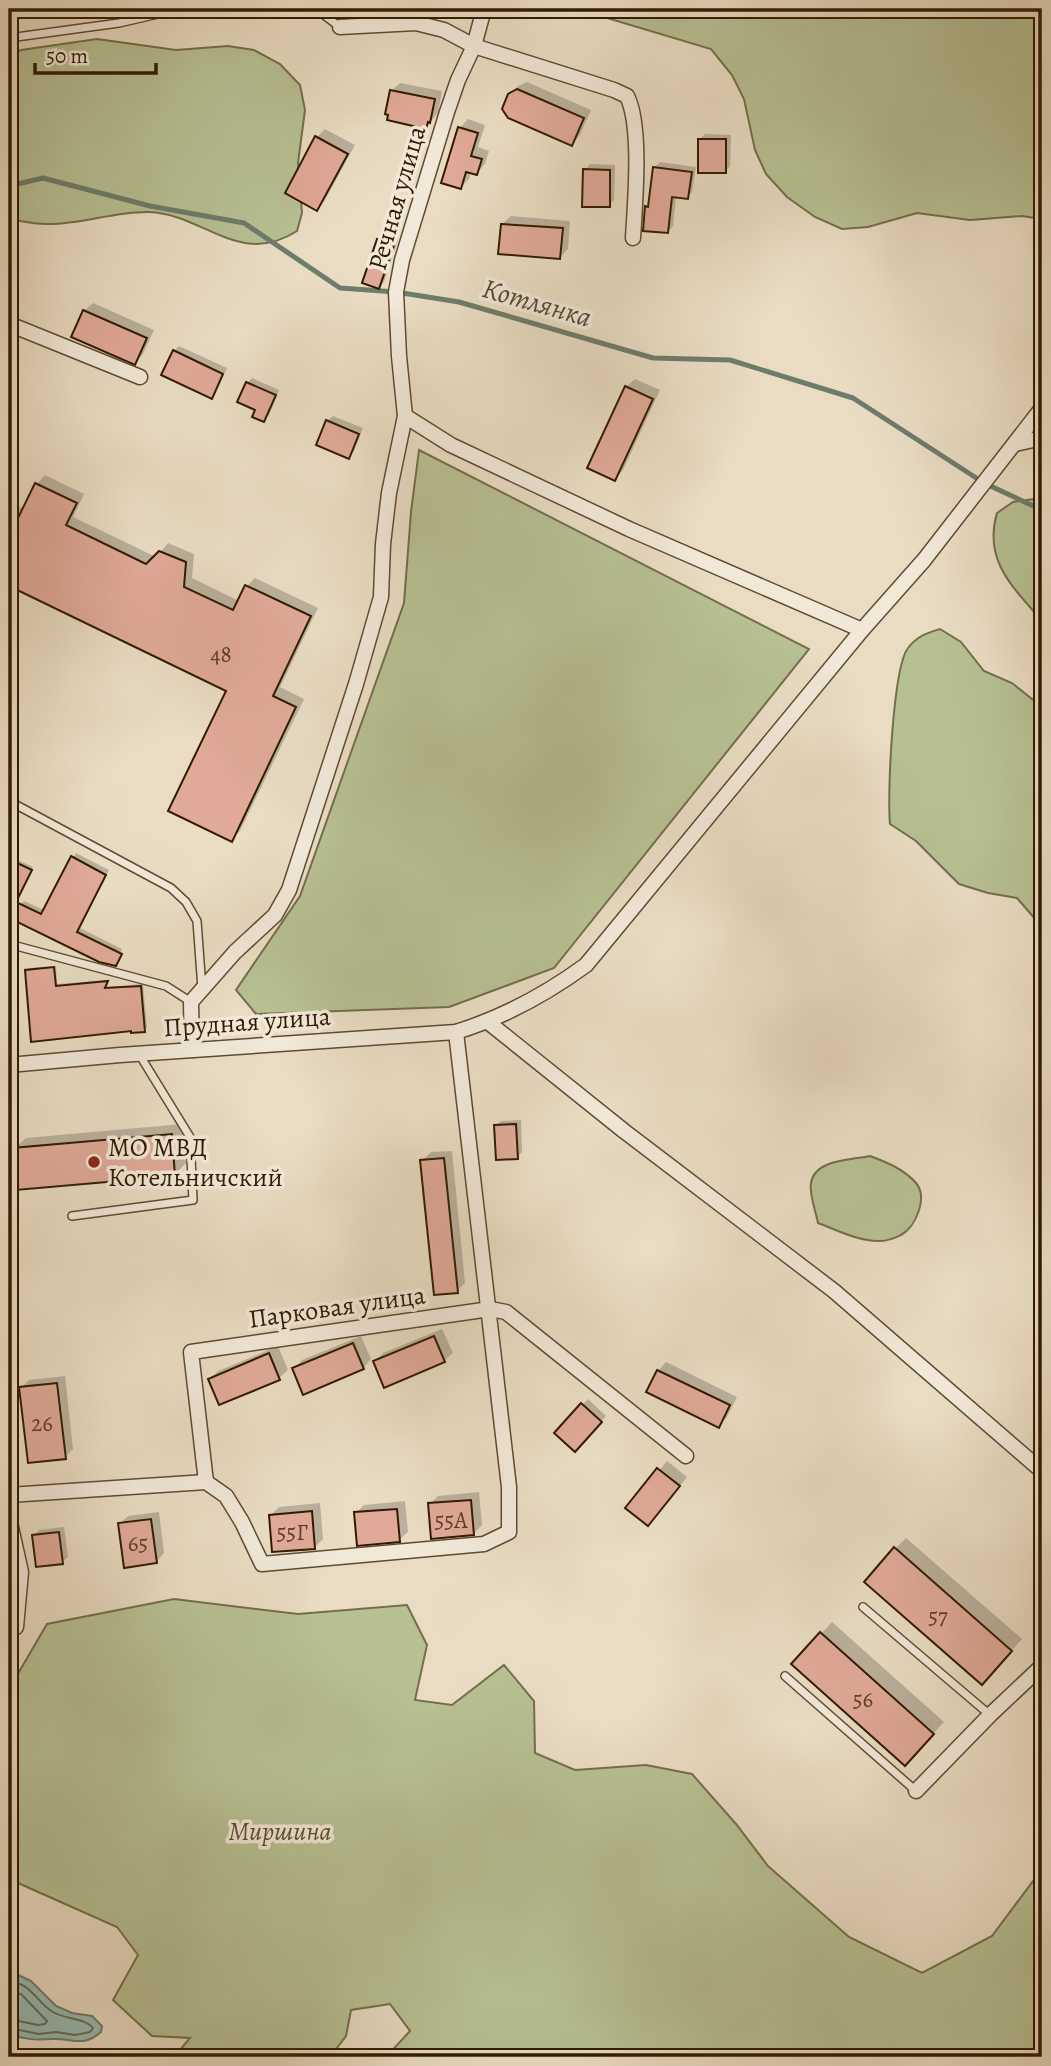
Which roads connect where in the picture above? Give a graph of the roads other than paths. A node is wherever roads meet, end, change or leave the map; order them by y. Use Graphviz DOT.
graph roads {
  1 [pos="180,9"];
  2 [pos="316,9"];
  3 [pos="484,9"];
  4 [pos="340,27"];
  5 [pos="9,38"];
  6 [pos="474,46"];
  7 [pos="633,238"];
  8 [pos="9,324"];
  9 [pos="140,377"];
  10 [pos="1042,408"];
  11 [pos="405,416"];
  12 [pos="1042,438"];
  13 [pos="1015,444"];
  14 [pos="862,629"];
  15 [pos="9,801"];
  16 [pos="9,944"];
  17 [pos="202,990"];
  18 [pos="191,1002"];
  19 [pos="488,1022"];
  20 [pos="456,1032"];
  21 [pos="192,1050"];
  22 [pos="139,1054"];
  23 [pos="9,1065"];
  24 [pos="72,1216"];
  25 [pos="490,1309"];
  26 [pos="686,1456"];
  27 [pos="1042,1471"];
  28 [pos="206,1482"];
  29 [pos="9,1496"];
  30 [pos="9,1518"];
  31 [pos="863,1607"];
  32 [pos="16,1627"];
  33 [pos="1042,1666"];
  34 [pos="785,1676"];
  35 [pos="990,1715"];
  36 [pos="916,1791"];
  1 -- 5 [label="lane"];
  2 -- 4 [label="lane"];
  3 -- 6 [label="street, Речная улица"];
  4 -- 6 [label="street"];
  6 -- 7 [label="street"];
  6 -- 11 [label="street, Речная улица"];
  8 -- 9 [label="street"];
  10 -- 13 [label="street, Прудная улица"];
  11 -- 14 [label="street"];
  11 -- 17 [label="street, Речная улица"];
  12 -- 13 [label="street"];
  13 -- 14 [label="street, Прудная улица"];
  14 -- 19 [label="street, Прудная улица"];
  15 -- 17 [label="lane"];
  16 -- 18 [label="lane"];
  17 -- 18 [label="street, Речная улица"];
  18 -- 21 [label="street"];
  19 -- 20 [label="street, Прудная улица"];
  19 -- 27 [label="street"];
  20 -- 21 [label="street, Прудная улица"];
  20 -- 25 [label="street"];
  21 -- 22 [label="street, Прудная улица"];
  22 -- 23 [label="street, Прудная улица"];
  22 -- 24 [label="lane"];
  25 -- 26 [label="street"];
  25 -- 28 [label="street, Парковая улица"];
  25 -- 28 [label="street"];
  28 -- 29 [label="street"];
  30 -- 32 [label="street"];
  31 -- 35 [label="lane"];
  33 -- 35 [label="street"];
  34 -- 36 [label="lane"];
  35 -- 36 [label="street"];
}
